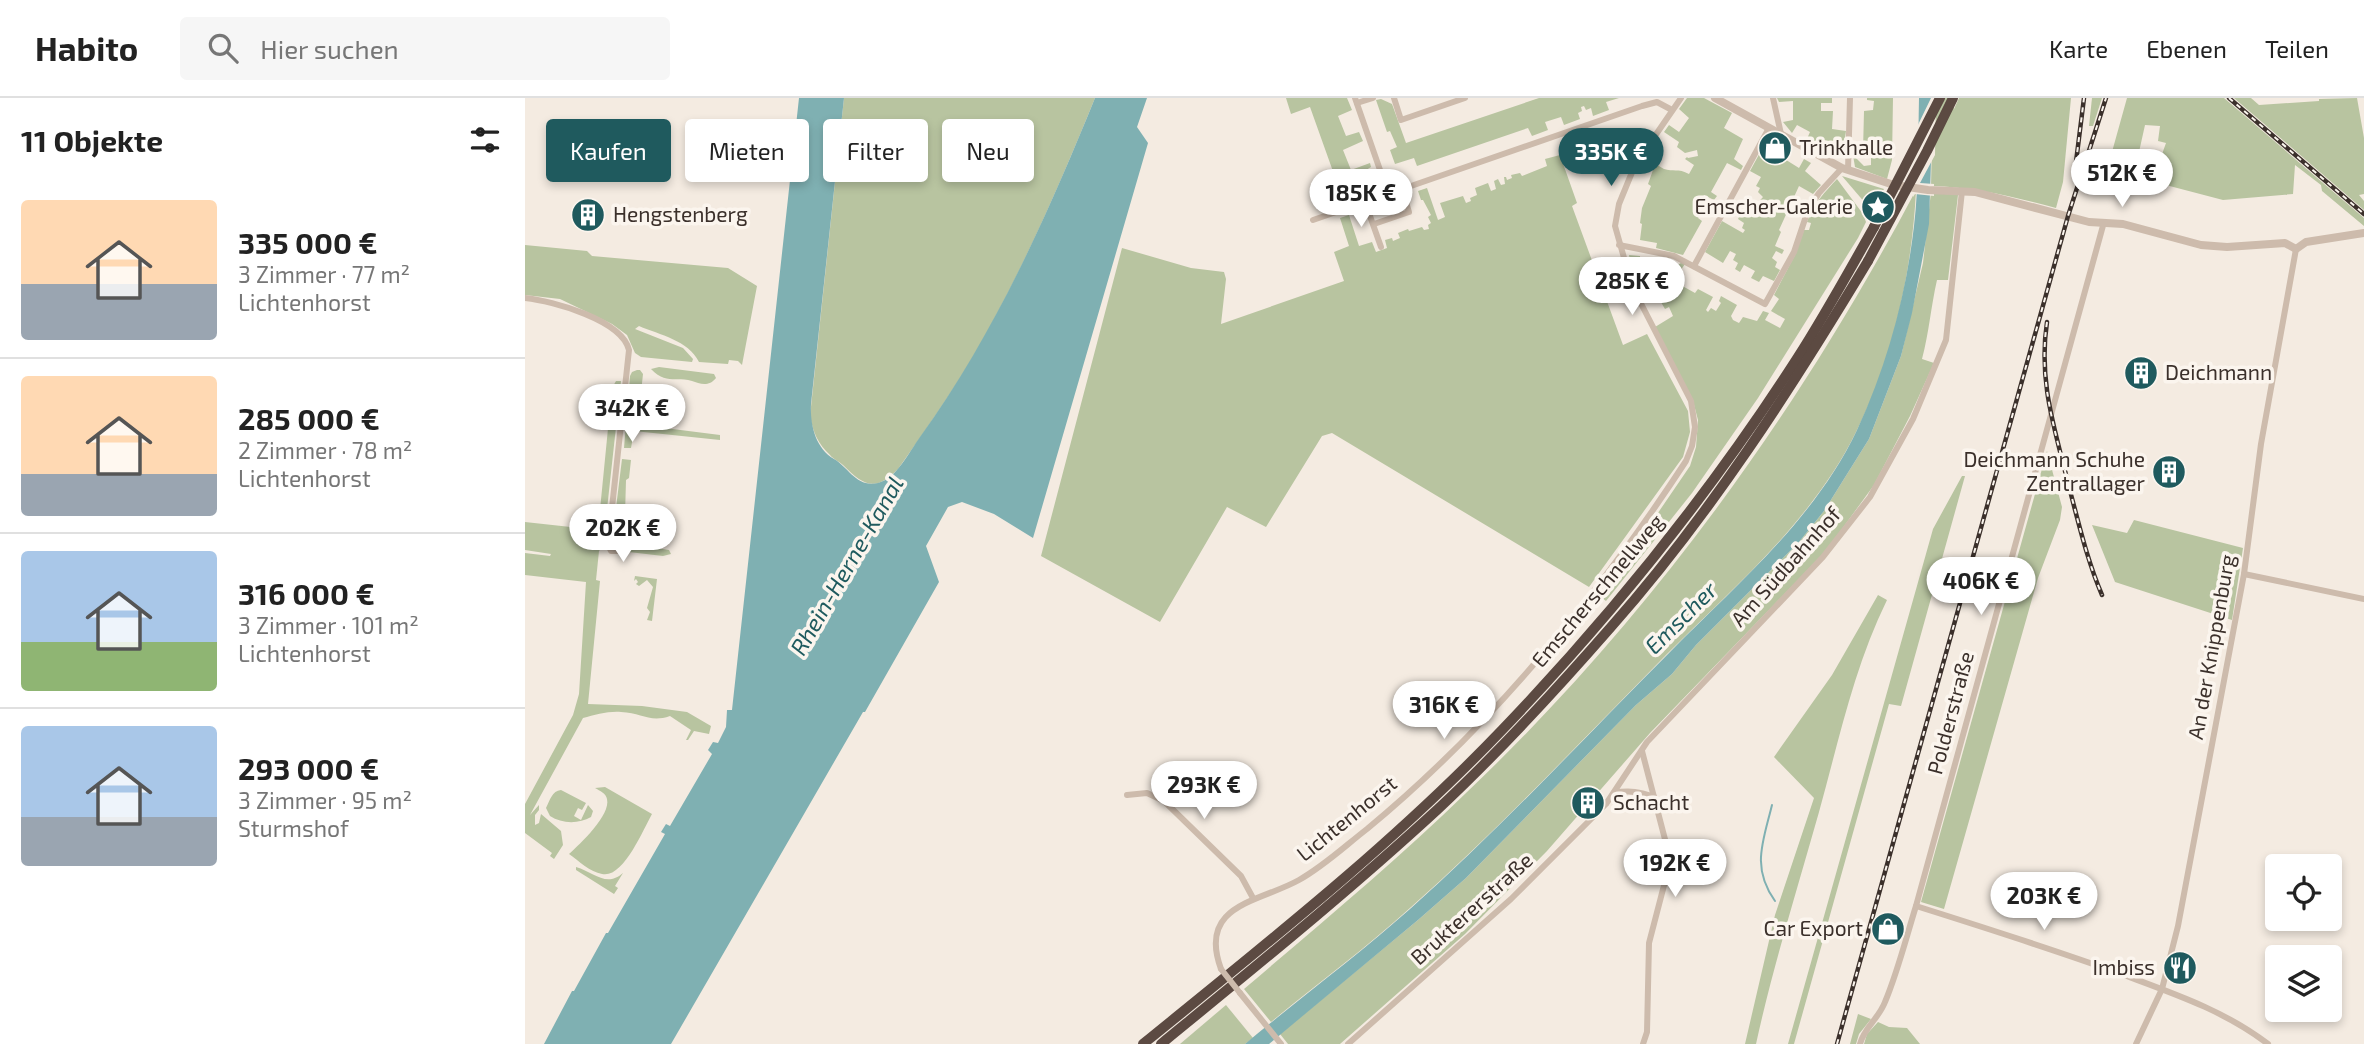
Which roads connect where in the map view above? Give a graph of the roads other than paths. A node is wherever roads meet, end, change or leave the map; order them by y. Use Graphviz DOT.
graph roads {
  1 [pos="1373,98"];
  2 [pos="1394,98"];
  3 [pos="1465,98"];
  4 [pos="1681,98"];
  5 [pos="1715,98"];
  6 [pos="1773,98"];
  7 [pos="1850,98"];
  8 [pos="1940,98"];
  9 [pos="1953,98"];
  10 [pos="1356,101"];
  11 [pos="1672,110"];
  12 [pos="1769,128"];
  13 [pos="1781,134"];
  14 [pos="1845,169"];
  15 [pos="1402,188"];
  16 [pos="1962,191"];
  17 [pos="1388,193"];
  18 [pos="1365,202"];
  19 [pos="1313,220"];
  20 [pos="2104,222"];
  21 [pos="1374,224"];
  22 [pos="2364,233"];
  23 [pos="1619,245"];
  24 [pos="1381,247"];
  25 [pos="2296,249"];
  26 [pos="1694,266"];
  27 [pos="525,298"];
  28 [pos="610,523"];
  29 [pos="2244,574"];
  30 [pos="2364,598"];
  31 [pos="1647,742"];
  32 [pos="1642,751"];
  33 [pos="1614,793"];
  34 [pos="1127,795"];
  35 [pos="1654,797"];
  36 [pos="1253,898"];
  37 [pos="1916,906"];
  38 [pos="2162,989"];
  39 [pos="1143,1044"];
  40 [pos="1161,1044"];
  41 [pos="1281,1044"];
  42 [pos="1348,1044"];
  43 [pos="1643,1044"];
  44 [pos="1860,1044"];
  45 [pos="2136,1044"];
  46 [pos="2268,1044"];
  1 -- 10 [label="street"];
  2 -- 3 [label="street"];
  4 -- 11 [label="street, Lichtenhorst"];
  5 -- 12 [label="street"];
  6 -- 13 [label="street"];
  7 -- 14 [label="street"];
  8 -- 39 [label="highway, Emscherschnellweg, bridge"];
  9 -- 40 [label="highway, Emscherschnellweg, bridge"];
  10 -- 17 [label="street"];
  11 -- 15 [label="street"];
  11 -- 23 [label="street, Lichtenhorst"];
  12 -- 13 [label="street"];
  12 -- 26 [label="street"];
  13 -- 14 [label="street"];
  14 -- 16 [label="street"];
  14 -- 26 [label="street"];
  15 -- 17 [label="street"];
  15 -- 21 [label="street"];
  16 -- 20 [label="street"];
  16 -- 31 [label="street, Am Südbahnhof"];
  17 -- 18 [label="street"];
  18 -- 19 [label="street"];
  18 -- 21 [label="street"];
  20 -- 25 [label="street"];
  20 -- 37 [label="street, Polderstraße"];
  21 -- 24 [label="street"];
  22 -- 25 [label="street"];
  23 -- 26 [label="street"];
  23 -- 36 [label="street, Lichtenhorst"];
  25 -- 29 [label="street, An der Knippenburg"];
  27 -- 28 [label="street"];
  29 -- 30 [label="street"];
  29 -- 38 [label="street, An der Knippenburg"];
  31 -- 32 [label="street, Bruktererstraße"];
  32 -- 33 [label="street, Bruktererstraße"];
  32 -- 35 [label="street"];
  33 -- 35 [label="street"];
  33 -- 42 [label="street, Bruktererstraße"];
  34 -- 36 [label="street"];
  35 -- 43 [label="street"];
  36 -- 41 [label="street, Lichtenhorst, bridge"];
  37 -- 38 [label="street"];
  37 -- 44 [label="street, Polderstraße"];
  38 -- 45 [label="street, An der Knippenburg"];
  38 -- 46 [label="street"];
}
